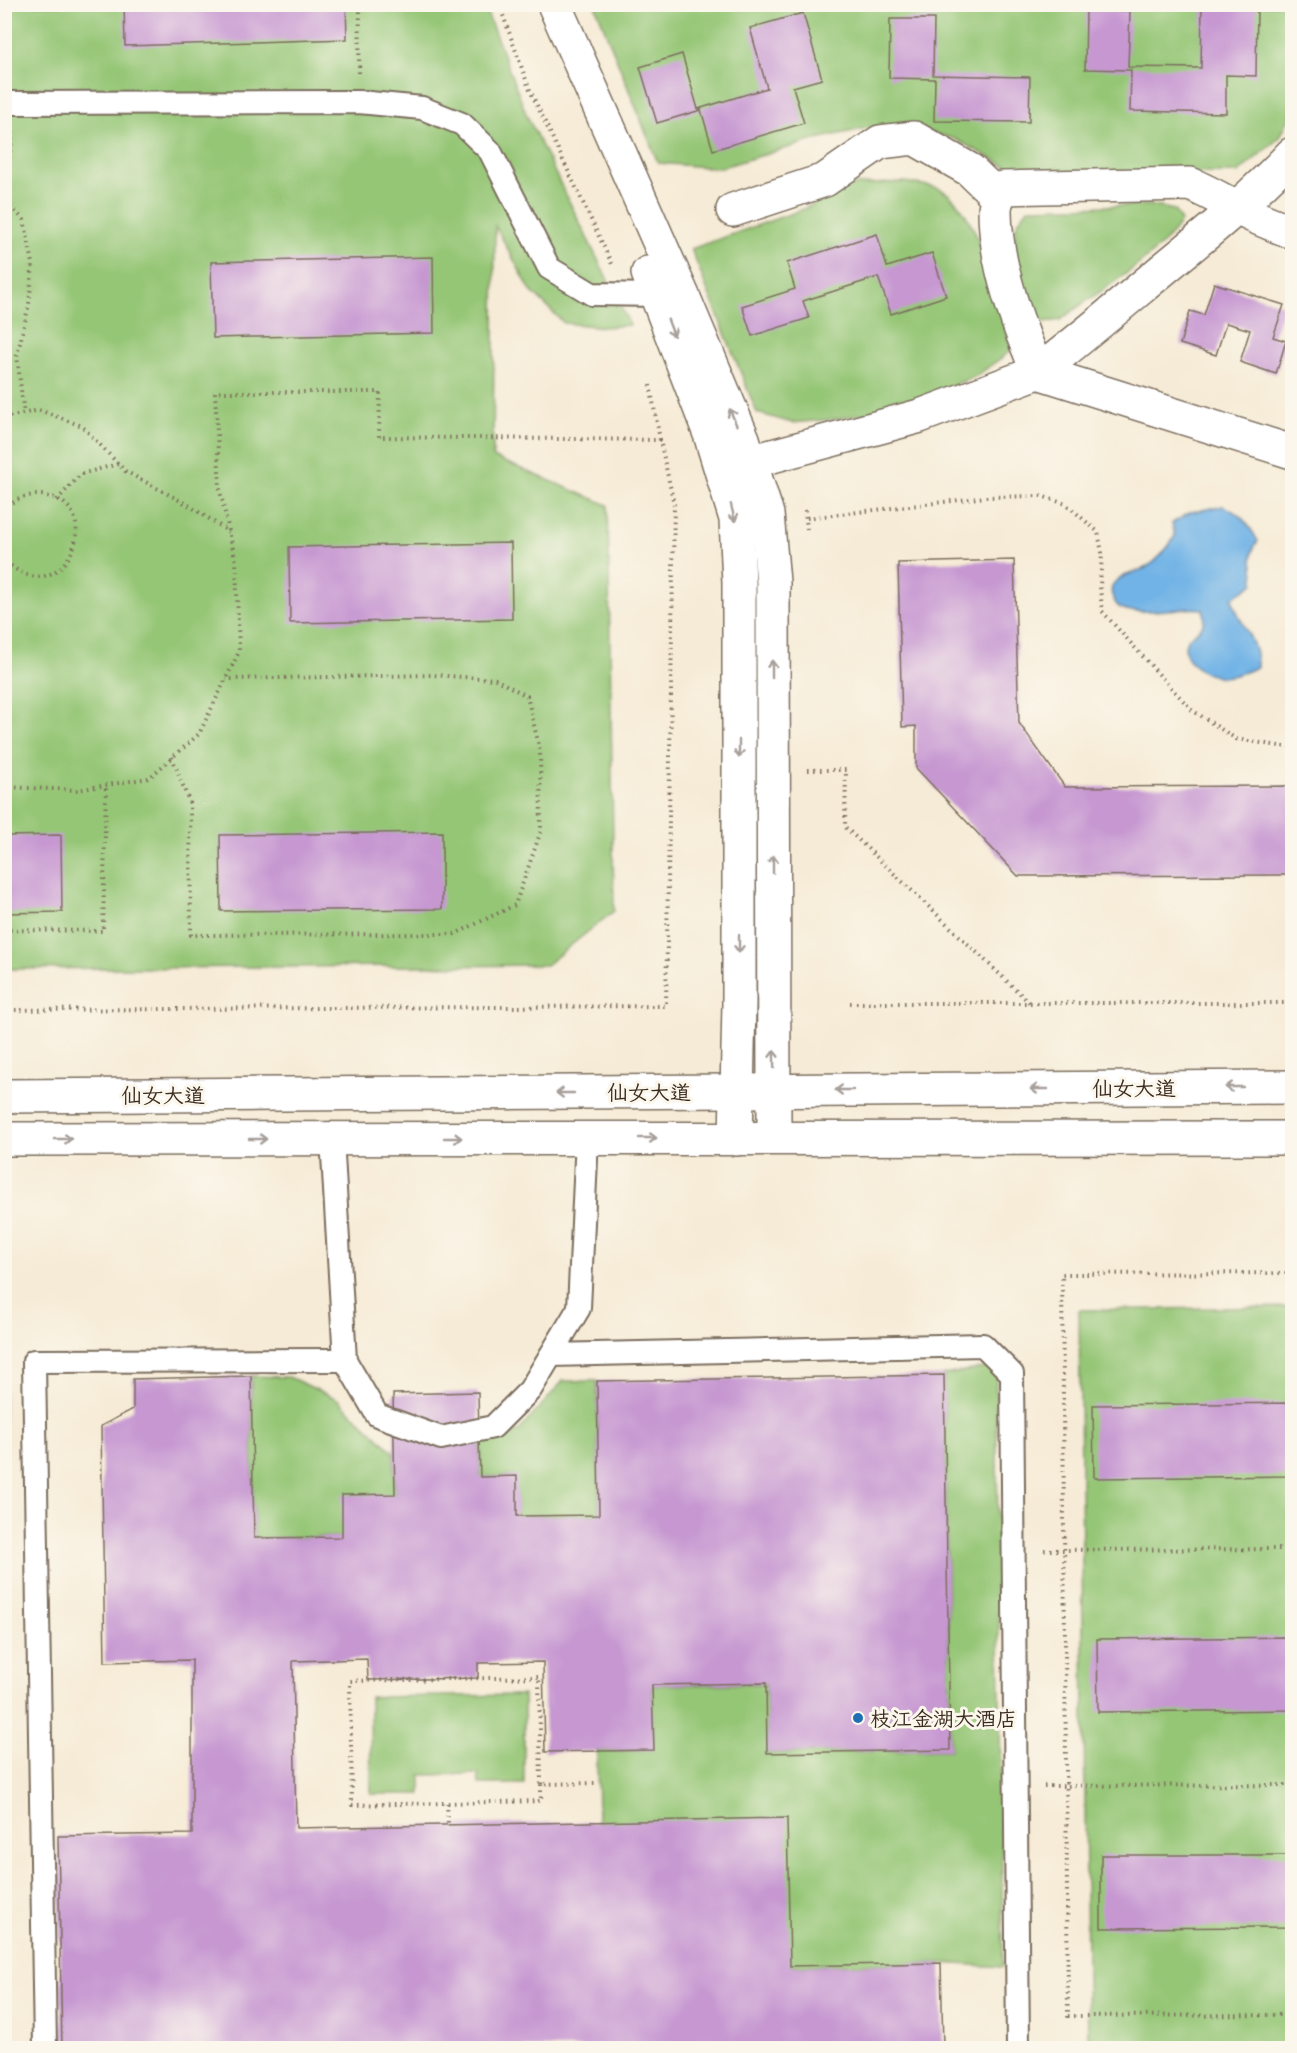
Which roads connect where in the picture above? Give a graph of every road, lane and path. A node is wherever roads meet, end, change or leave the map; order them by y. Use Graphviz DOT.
graph roads {
  1 [pos="360,4"];
  2 [pos="499,4"];
  3 [pos="531,4"];
  4 [pos="554,4"];
  5 [pos="359,102"];
  6 [pos="11,103"];
  7 [pos="1293,154"];
  8 [pos="998,197"];
  9 [pos="1237,207"];
  10 [pos="733,210"];
  11 [pos="1293,232"];
  12 [pos="614,267"];
  13 [pos="658,295"];
  14 [pos="1038,372"];
  15 [pos="648,375"];
  16 [pos="24,414"];
  17 [pos="4,418"];
  18 [pos="660,440"];
  19 [pos="1293,452"];
  20 [pos="750,462"];
  21 [pos="119,464"];
  22 [pos="57,500"];
  23 [pos="804,507"];
  24 [pos="4,512"];
  25 [pos="807,518"];
  26 [pos="807,530"];
  27 [pos="229,532"];
  28 [pos="4,559"];
  29 [pos="226,679"];
  30 [pos="1293,748"];
  31 [pos="172,757"];
  32 [pos="801,770"];
  33 [pos="106,785"];
  34 [pos="4,787"];
  35 [pos="4,930"];
  36 [pos="850,1003"];
  37 [pos="1293,1003"];
  38 [pos="1030,1004"];
  39 [pos="4,1010"];
  40 [pos="1293,1087"];
  41 [pos="774,1090"];
  42 [pos="738,1092"];
  43 [pos="4,1096"];
  44 [pos="332,1138"];
  45 [pos="586,1138"];
  46 [pos="774,1138"];
  47 [pos="1293,1138"];
  48 [pos="4,1139"];
  49 [pos="736,1139"];
  50 [pos="1293,1273"];
  51 [pos="551,1355"];
  52 [pos="345,1360"];
  53 [pos="1293,1549"];
  54 [pos="1013,1550"];
  55 [pos="1063,1550"];
  56 [pos="597,1783"];
  57 [pos="541,1784"];
  58 [pos="1067,1785"];
  59 [pos="1293,1785"];
  60 [pos="1016,1786"];
  61 [pos="447,1803"];
  62 [pos="448,1825"];
  63 [pos="1293,2015"];
  64 [pos="45,2049"];
  65 [pos="1018,2049"];
  1 -- 5 [label="path"];
  2 -- 12 [label="path"];
  3 -- 13 [label="street"];
  20 -- 4 [label="street, one-way"];
  5 -- 6 [label="lane"];
  5 -- 13 [label="lane"];
  6 -- 16 [label="path"];
  7 -- 9 [label="street"];
  8 -- 9 [label="street"];
  8 -- 10 [label="street"];
  8 -- 14 [label="street"];
  9 -- 11 [label="street"];
  9 -- 14 [label="street"];
  13 -- 42 [label="street, one-way"];
  14 -- 19 [label="street"];
  14 -- 20 [label="street"];
  15 -- 18 [label="path"];
  16 -- 17 [label="path"];
  16 -- 21 [label="path"];
  18 -- 27 [label="path"];
  18 -- 39 [label="path"];
  41 -- 20 [label="street, one-way"];
  21 -- 22 [label="path"];
  21 -- 27 [label="path"];
  22 -- 24 [label="path"];
  22 -- 28 [label="path"];
  23 -- 25 [label="path"];
  25 -- 26 [label="path"];
  25 -- 30 [label="path"];
  27 -- 29 [label="path"];
  29 -- 31 [label="path"];
  29 -- 31 [label="path"];
  31 -- 33 [label="path"];
  32 -- 38 [label="path"];
  33 -- 34 [label="path"];
  33 -- 35 [label="path"];
  36 -- 38 [label="path"];
  37 -- 38 [label="path"];
  40 -- 41 [label="street, 仙女大道, one-way"];
  41 -- 42 [label="street, 仙女大道"];
  41 -- 46 [label="street"];
  42 -- 43 [label="street, 仙女大道, one-way"];
  42 -- 49 [label="street"];
  44 -- 45 [label="street, 仙女大道, one-way"];
  48 -- 44 [label="street, 仙女大道, one-way"];
  44 -- 52 [label="lane"];
  45 -- 49 [label="street, 仙女大道, one-way"];
  45 -- 51 [label="lane"];
  46 -- 47 [label="street, 仙女大道"];
  46 -- 49 [label="street, 仙女大道"];
  50 -- 55 [label="path"];
  51 -- 52 [label="lane"];
  51 -- 54 [label="lane"];
  52 -- 64 [label="lane"];
  53 -- 55 [label="path"];
  54 -- 55 [label="path"];
  54 -- 60 [label="lane"];
  55 -- 58 [label="path"];
  56 -- 57 [label="path"];
  57 -- 61 [label="path"];
  57 -- 61 [label="path"];
  58 -- 59 [label="path"];
  58 -- 60 [label="path"];
  58 -- 63 [label="path"];
  60 -- 65 [label="lane"];
  61 -- 62 [label="path"];
}
